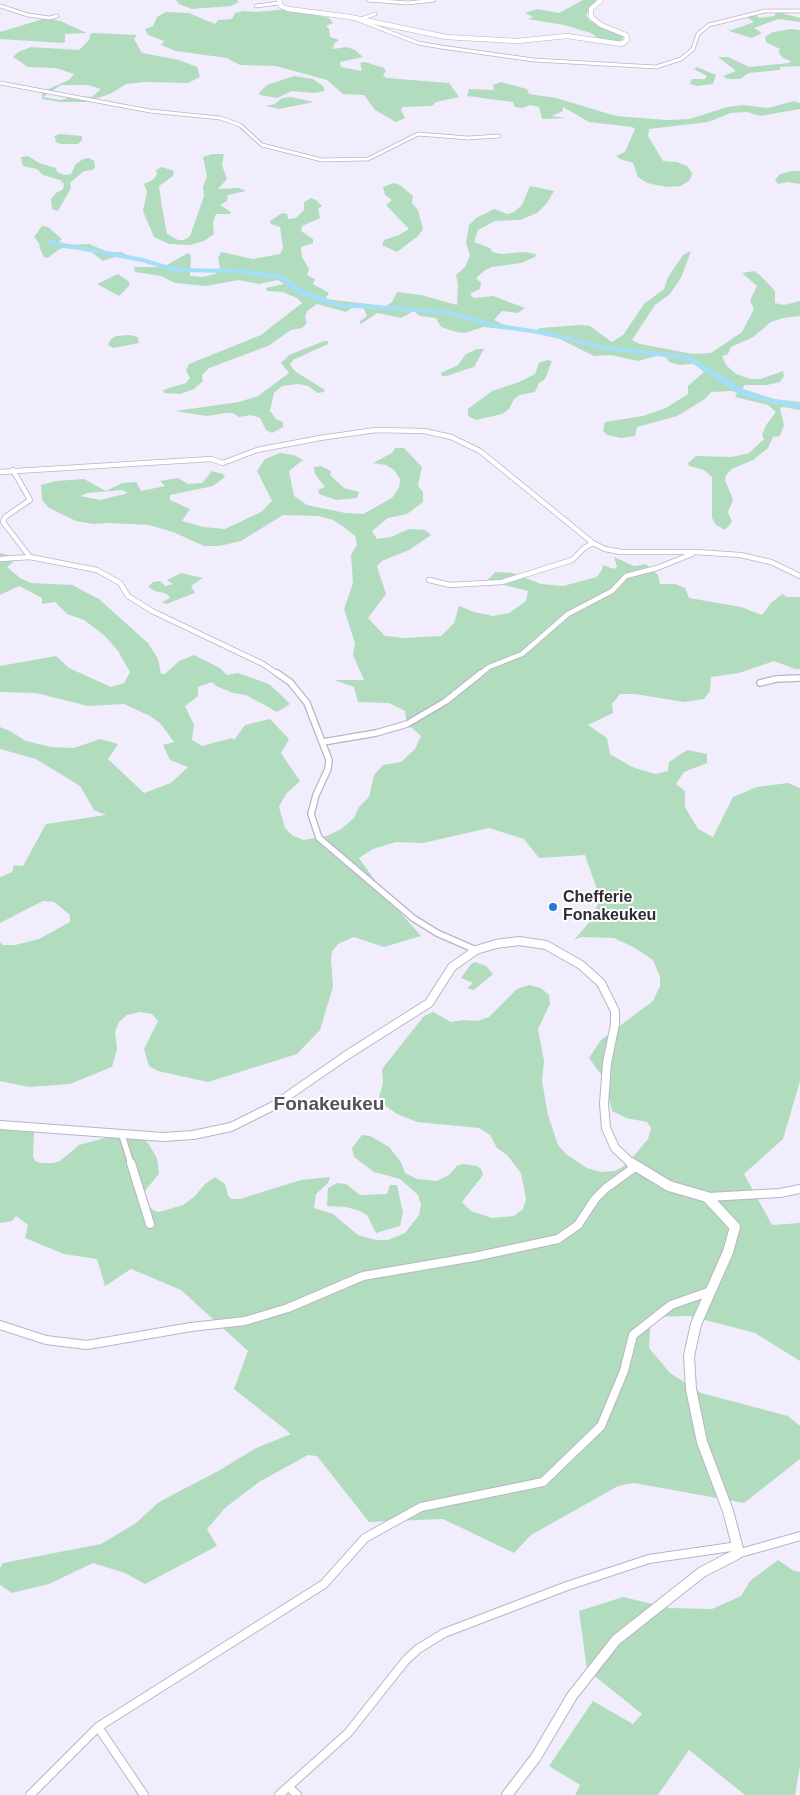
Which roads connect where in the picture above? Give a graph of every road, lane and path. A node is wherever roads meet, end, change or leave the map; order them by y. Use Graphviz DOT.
graph roads {
  1 [pos="368,0"];
  2 [pos="434,0"];
  3 [pos="601,0"];
  4 [pos="279,1"];
  5 [pos="0,6"];
  6 [pos="256,6"];
  7 [pos="800,11"];
  8 [pos="375,14"];
  9 [pos="56,16"];
  10 [pos="350,16"];
  11 [pos="361,19"];
  12 [pos="0,83"];
  13 [pos="499,136"];
  14 [pos="13,470"];
  15 [pos="0,472"];
  16 [pos="593,543"];
  17 [pos="24,550"];
  18 [pos="696,552"];
  19 [pos="17,556"];
  20 [pos="30,557"];
  21 [pos="0,559"];
  22 [pos="800,576"];
  23 [pos="429,580"];
  24 [pos="800,678"];
  25 [pos="760,683"];
  26 [pos="323,742"];
  27 [pos="476,950"];
  28 [pos="0,1125"];
  29 [pos="122,1135"];
  30 [pos="635,1167"];
  31 [pos="800,1189"];
  32 [pos="707,1196"];
  33 [pos="150,1224"];
  34 [pos="713,1290"];
  35 [pos="0,1325"];
  36 [pos="800,1536"];
  37 [pos="738,1550"];
  38 [pos="98,1727"];
  39 [pos="289,1787"];
  40 [pos="30,1795"];
  41 [pos="144,1795"];
  42 [pos="279,1795"];
  43 [pos="297,1795"];
  44 [pos="507,1795"];
  1 -- 2 [label="street"];
  3 -- 11 [label="street"];
  4 -- 6 [label="street"];
  4 -- 10 [label="street"];
  5 -- 9 [label="street"];
  7 -- 10 [label="street"];
  8 -- 11 [label="street"];
  10 -- 11 [label="street"];
  12 -- 13 [label="street"];
  14 -- 15 [label="street"];
  14 -- 16 [label="street"];
  14 -- 17 [label="street"];
  16 -- 18 [label="street"];
  16 -- 23 [label="street"];
  17 -- 19 [label="street"];
  17 -- 20 [label="street"];
  18 -- 22 [label="street"];
  18 -- 26 [label="street"];
  19 -- 20 [label="street"];
  19 -- 21 [label="street"];
  20 -- 26 [label="street"];
  24 -- 25 [label="street"];
  26 -- 27 [label="street"];
  27 -- 29 [label="street"];
  27 -- 30 [label="street"];
  28 -- 29 [label="street"];
  29 -- 33 [label="street"];
  30 -- 32 [label="street"];
  30 -- 35 [label="street"];
  31 -- 32 [label="street"];
  32 -- 34 [label="street"];
  34 -- 37 [label="street"];
  34 -- 38 [label="street"];
  36 -- 37 [label="street"];
  37 -- 39 [label="street"];
  37 -- 44 [label="street"];
  38 -- 40 [label="street"];
  38 -- 41 [label="street"];
  39 -- 42 [label="street"];
  39 -- 43 [label="street"];
}
